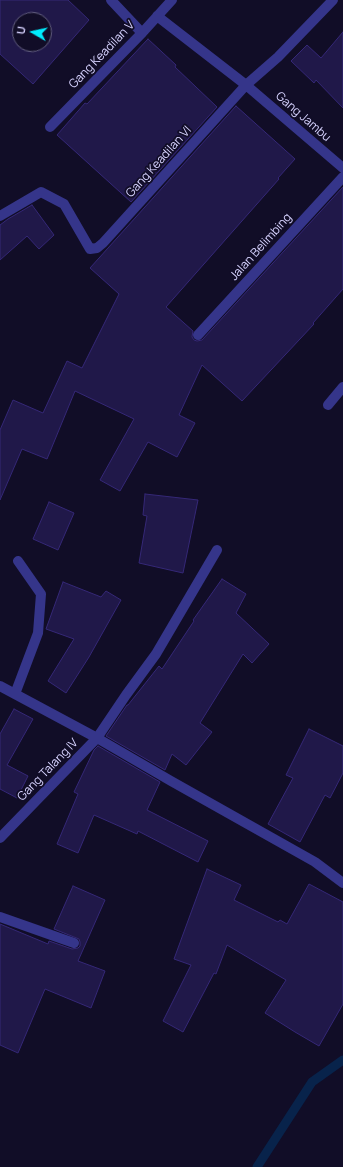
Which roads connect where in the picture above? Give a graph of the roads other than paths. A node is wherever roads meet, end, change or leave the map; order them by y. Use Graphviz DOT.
graph roads {
  1 [pos="111,0"];
  2 [pos="172,0"];
  3 [pos="333,0"];
  4 [pos="157,16"];
  5 [pos="142,33"];
  6 [pos="246,85"];
  7 [pos="50,127"];
  8 [pos="343,168"];
  9 [pos="343,177"];
  10 [pos="0,216"];
  11 [pos="198,335"];
  12 [pos="340,390"];
  13 [pos="328,405"];
  14 [pos="217,550"];
  15 [pos="18,561"];
  16 [pos="0,686"];
  17 [pos="15,694"];
  18 [pos="97,738"];
  19 [pos="0,838"];
  20 [pos="343,883"];
  21 [pos="0,917"];
  22 [pos="74,943"];
  1 -- 5 [label="street"];
  2 -- 4 [label="street, Gang Keadilan V"];
  3 -- 6 [label="street, Gang Keadilan VI"];
  4 -- 5 [label="street, Gang Keadilan V"];
  4 -- 6 [label="street, Gang Jambu"];
  5 -- 7 [label="street, Gang Keadilan V"];
  6 -- 8 [label="street, Gang Jambu"];
  6 -- 10 [label="street, Gang Keadilan VI"];
  9 -- 11 [label="street, Jalan Belimbing"];
  12 -- 13 [label="street"];
  14 -- 18 [label="street, Gang Talang IV"];
  15 -- 17 [label="street"];
  16 -- 17 [label="street"];
  17 -- 18 [label="street"];
  18 -- 19 [label="street, Gang Talang IV"];
  18 -- 20 [label="street"];
  21 -- 22 [label="street"];
}
